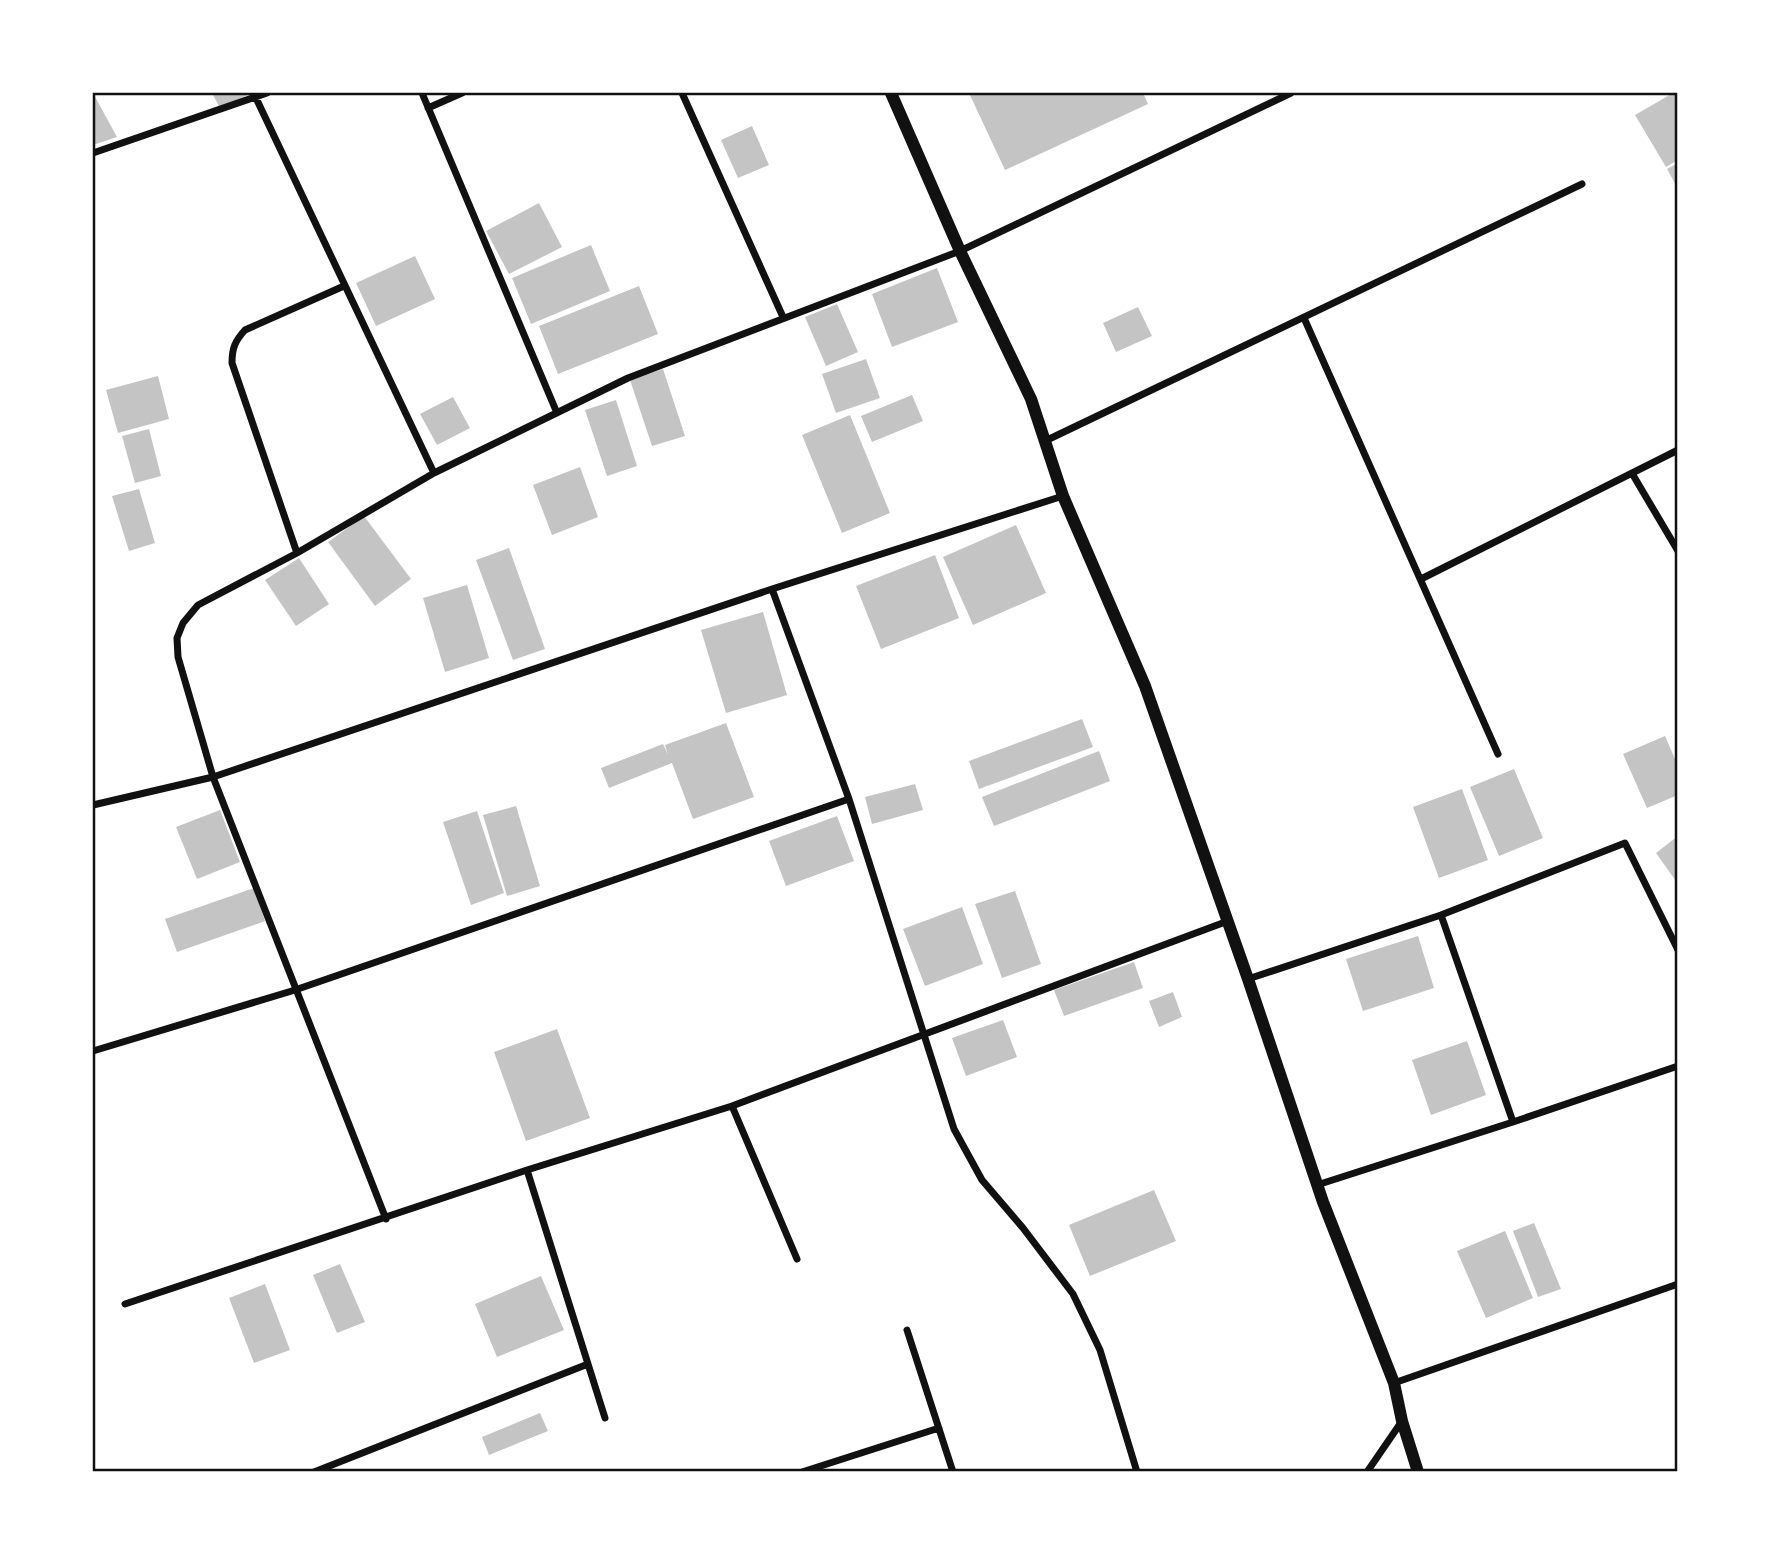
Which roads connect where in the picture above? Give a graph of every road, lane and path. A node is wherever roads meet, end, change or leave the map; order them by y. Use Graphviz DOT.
graph roads {
  1 [pos="267,93"];
  2 [pos="422,93"];
  3 [pos="462,93"];
  4 [pos="682,93"];
  5 [pos="891,93"];
  6 [pos="1291,93"];
  7 [pos="256,97"];
  8 [pos="428,108"];
  9 [pos="93,153"];
  10 [pos="1582,184"];
  11 [pos="960,251"];
  12 [pos="344,286"];
  13 [pos="783,317"];
  14 [pos="1304,318"];
  15 [pos="557,413"];
  16 [pos="1045,441"];
  17 [pos="1678,450"];
  18 [pos="434,473"];
  19 [pos="1633,475"];
  20 [pos="1063,496"];
  21 [pos="1678,551"];
  22 [pos="297,553"];
  23 [pos="1421,579"];
  24 [pos="772,589"];
  25 [pos="1498,754"];
  26 [pos="213,777"];
  27 [pos="849,799"];
  28 [pos="93,805"];
  29 [pos="1441,915"];
  30 [pos="1227,920"];
  31 [pos="1678,950"];
  32 [pos="1248,978"];
  33 [pos="295,990"];
  34 [pos="923,1033"];
  35 [pos="93,1048"];
  36 [pos="1678,1066"];
  37 [pos="732,1106"];
  38 [pos="1513,1122"];
  39 [pos="527,1170"];
  40 [pos="1317,1185"];
  41 [pos="386,1219"];
  42 [pos="797,1259"];
  43 [pos="1678,1284"];
  44 [pos="125,1304"];
  45 [pos="907,1330"];
  46 [pos="588,1364"];
  47 [pos="1394,1384"];
  48 [pos="605,1418"];
  49 [pos="1402,1421"];
  50 [pos="939,1428"];
  51 [pos="314,1472"];
  52 [pos="802,1472"];
  53 [pos="953,1472"];
  54 [pos="1137,1472"];
  55 [pos="1367,1472"];
  56 [pos="1418,1472"];
  1 -- 7 [label="street"];
  2 -- 8 [label="street"];
  3 -- 8 [label="street"];
  4 -- 13 [label="street"];
  5 -- 11 [label="street"];
  6 -- 11 [label="street"];
  7 -- 9 [label="street"];
  7 -- 12 [label="street"];
  8 -- 15 [label="street"];
  10 -- 14 [label="street"];
  11 -- 13 [label="street"];
  11 -- 16 [label="street"];
  12 -- 18 [label="street"];
  12 -- 22 [label="street"];
  13 -- 15 [label="street"];
  14 -- 16 [label="street"];
  14 -- 23 [label="street"];
  15 -- 18 [label="street"];
  16 -- 20 [label="street"];
  17 -- 19 [label="street"];
  18 -- 22 [label="street"];
  19 -- 21 [label="street"];
  19 -- 23 [label="street"];
  20 -- 24 [label="street"];
  20 -- 30 [label="street"];
  22 -- 26 [label="street"];
  23 -- 25 [label="street"];
  24 -- 26 [label="street"];
  24 -- 27 [label="street"];
  26 -- 28 [label="street"];
  26 -- 33 [label="street"];
  27 -- 33 [label="street"];
  27 -- 34 [label="street"];
  29 -- 31 [label="street"];
  29 -- 32 [label="street"];
  29 -- 38 [label="street"];
  30 -- 32 [label="street"];
  30 -- 34 [label="street"];
  32 -- 40 [label="street"];
  33 -- 35 [label="street"];
  33 -- 41 [label="street"];
  34 -- 37 [label="street"];
  34 -- 54 [label="street"];
  36 -- 38 [label="street"];
  37 -- 39 [label="street"];
  37 -- 42 [label="street"];
  38 -- 40 [label="street"];
  39 -- 41 [label="street"];
  39 -- 46 [label="street"];
  40 -- 47 [label="street"];
  41 -- 44 [label="street"];
  43 -- 47 [label="street"];
  45 -- 50 [label="street"];
  46 -- 48 [label="street"];
  46 -- 51 [label="street"];
  47 -- 49 [label="street"];
  49 -- 55 [label="street"];
  49 -- 56 [label="street"];
  50 -- 52 [label="street"];
  50 -- 53 [label="street"];
}
